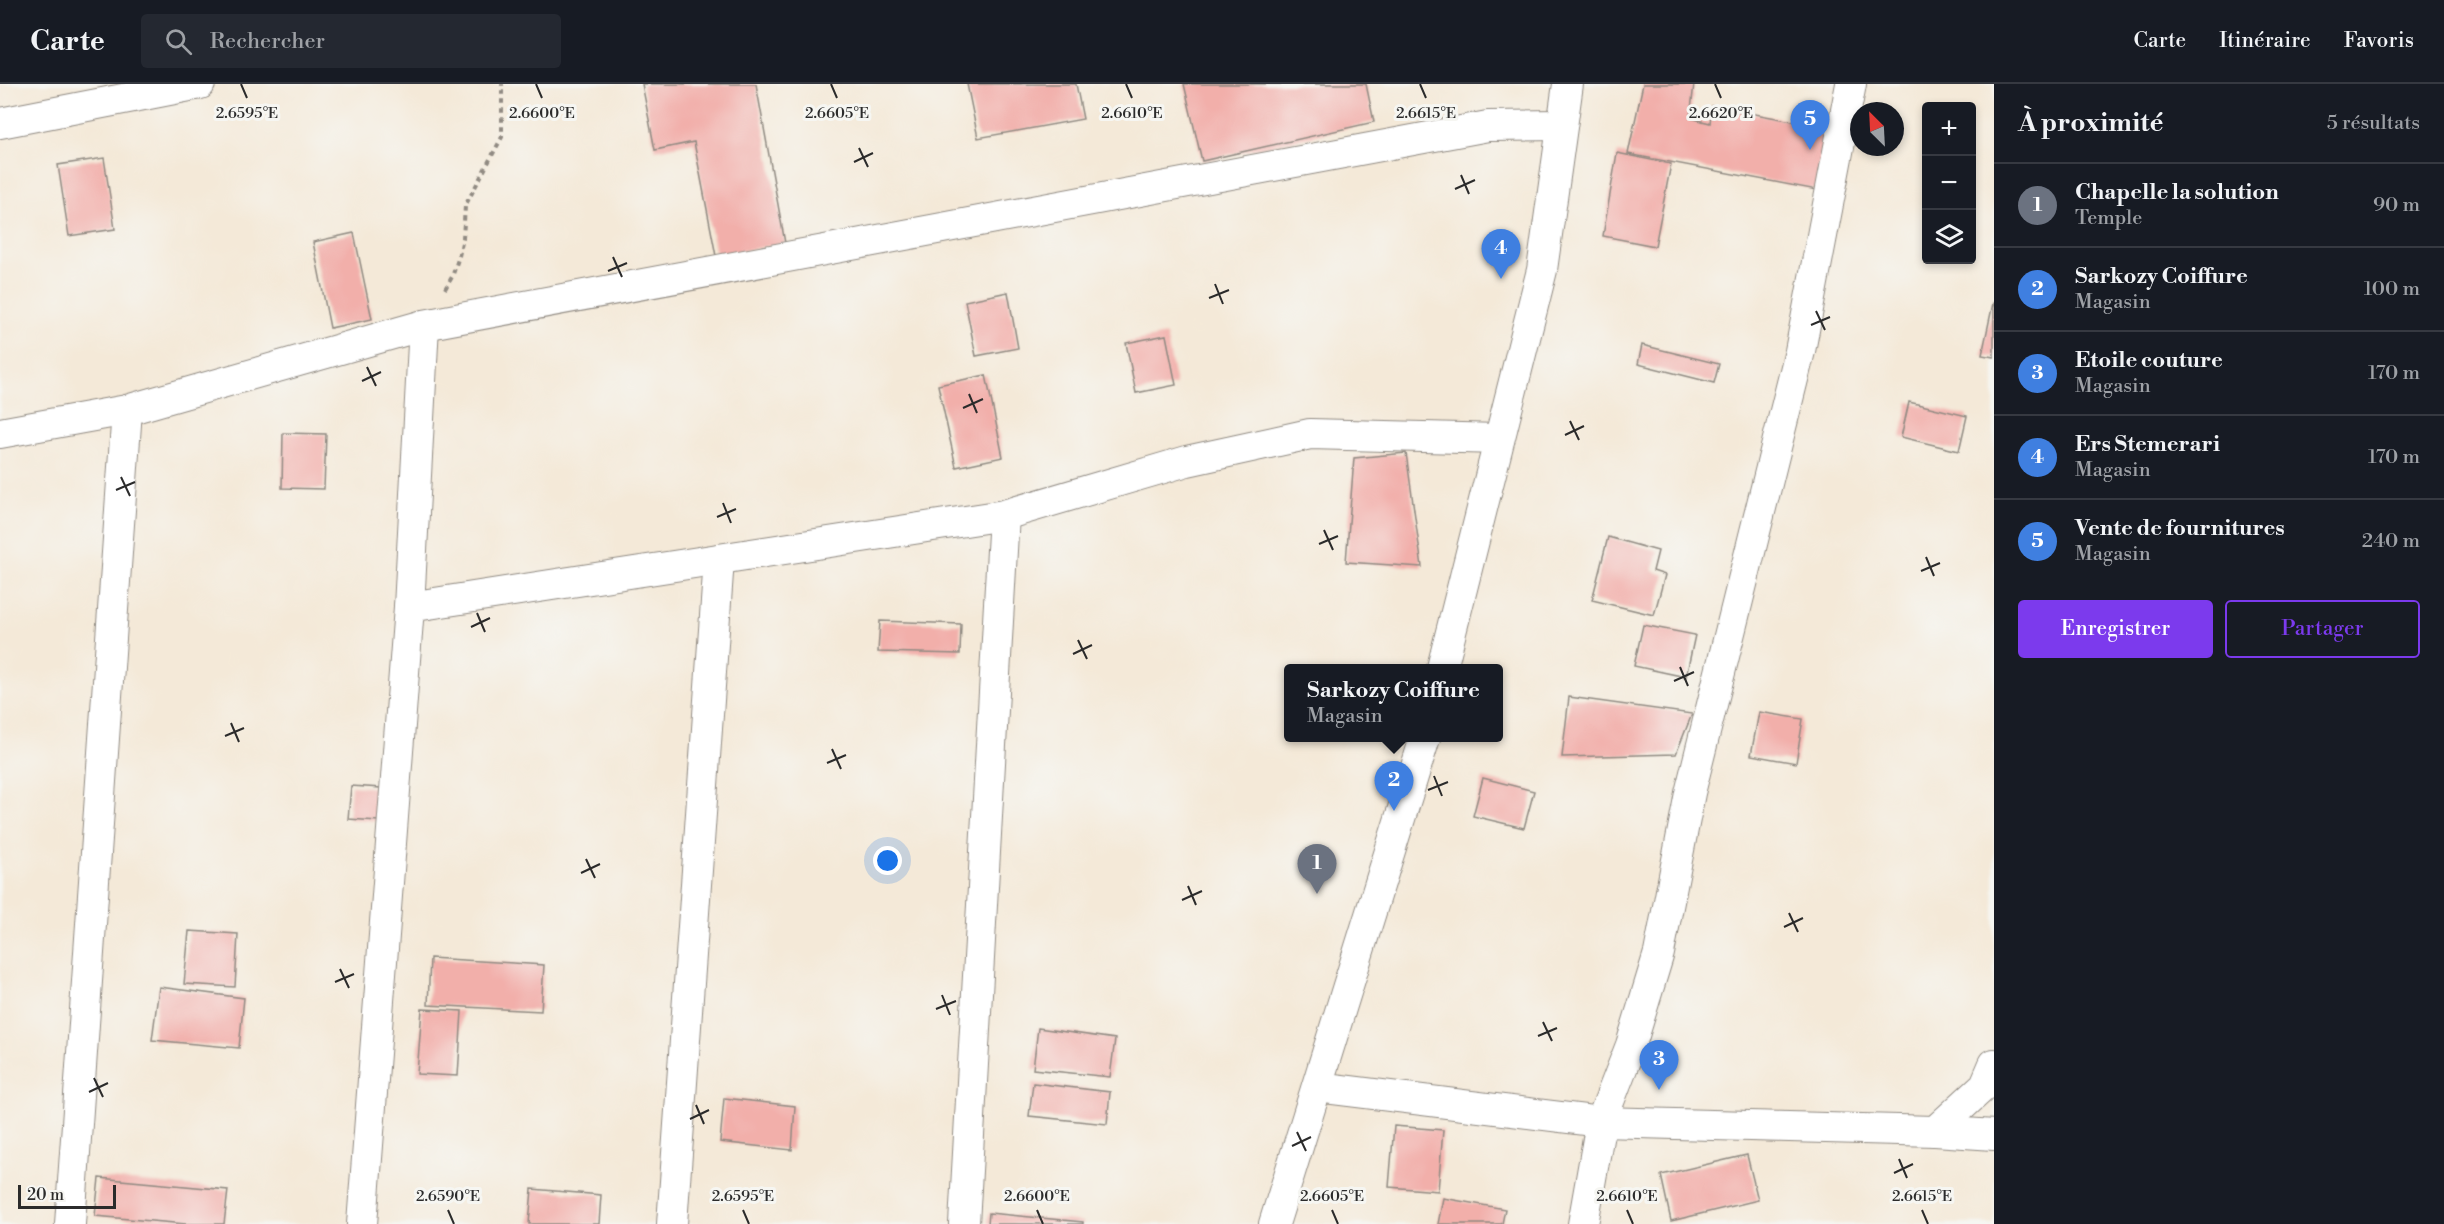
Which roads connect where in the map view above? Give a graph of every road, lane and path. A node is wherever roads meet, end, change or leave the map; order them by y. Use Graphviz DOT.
graph roads {
  1 [pos="200,84"];
  2 [pos="502,84"];
  3 [pos="1568,84"];
  4 [pos="1851,84"];
  5 [pos="0,123"];
  6 [pos="1562,125"];
  7 [pos="424,325"];
  8 [pos="127,410"];
  9 [pos="0,433"];
  10 [pos="1499,439"];
  11 [pos="1004,515"];
  12 [pos="719,559"];
  13 [pos="409,607"];
  14 [pos="1443,664"];
  15 [pos="1424,742"];
  16 [pos="1994,1064"];
  17 [pos="1317,1087"];
  18 [pos="1601,1122"];
  19 [pos="1935,1131"];
  20 [pos="1994,1135"];
  21 [pos="69,1224"];
  22 [pos="362,1224"];
  23 [pos="672,1224"];
  24 [pos="964,1224"];
  25 [pos="1274,1224"];
  26 [pos="1583,1224"];
  1 -- 5 [label="street"];
  2 -- 7 [label="path"];
  3 -- 6 [label="street"];
  4 -- 18 [label="street"];
  6 -- 7 [label="street"];
  6 -- 10 [label="street"];
  7 -- 8 [label="street"];
  7 -- 13 [label="street"];
  8 -- 9 [label="street"];
  8 -- 21 [label="street"];
  10 -- 11 [label="street"];
  10 -- 14 [label="street"];
  11 -- 12 [label="street"];
  11 -- 24 [label="street"];
  12 -- 13 [label="street"];
  12 -- 23 [label="street"];
  13 -- 22 [label="street"];
  15 -- 17 [label="street"];
  16 -- 19 [label="street"];
  17 -- 18 [label="street"];
  17 -- 25 [label="street"];
  18 -- 19 [label="street"];
  18 -- 26 [label="street"];
  19 -- 20 [label="street"];
}
